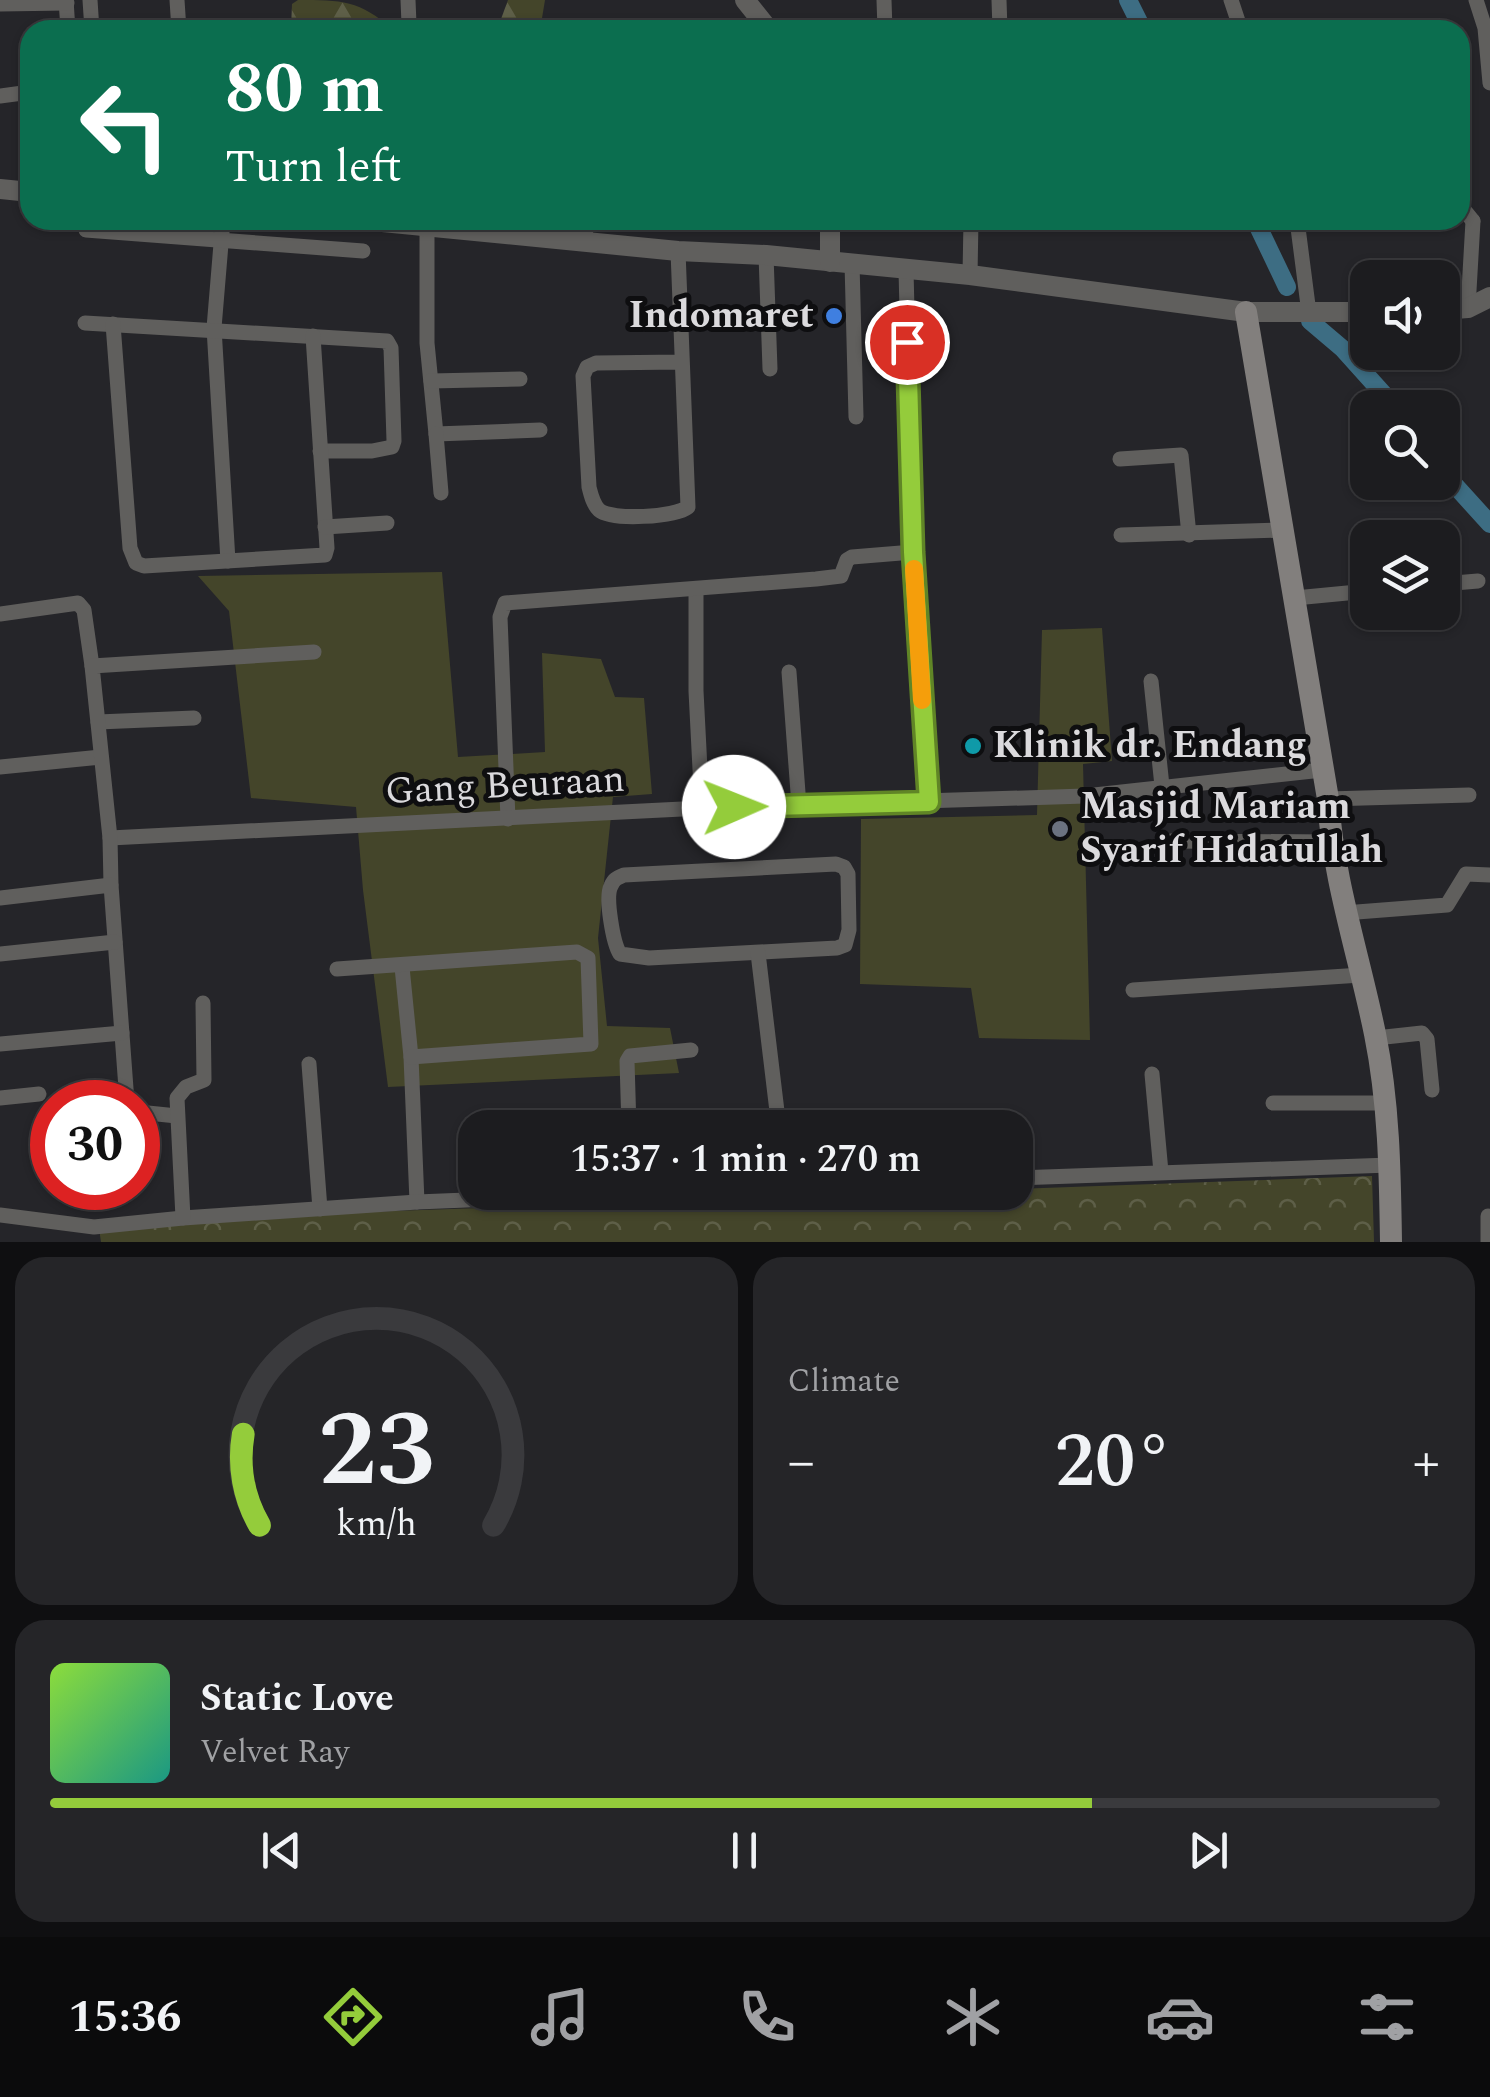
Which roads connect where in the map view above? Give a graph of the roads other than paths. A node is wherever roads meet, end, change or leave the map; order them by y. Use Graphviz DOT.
graph roads {
  1 [pos="745,0"];
  2 [pos="66,2"];
  3 [pos="1481,2"];
  4 [pos="0,4"];
  5 [pos="761,20"];
  6 [pos="1490,83"];
  7 [pos="1490,212"];
  8 [pos="1470,216"];
  9 [pos="1474,220"];
  10 [pos="86,230"];
  11 [pos="221,230"];
  12 [pos="427,230"];
  13 [pos="510,230"];
  14 [pos="586,230"];
  15 [pos="830,230"];
  16 [pos="971,230"];
  17 [pos="1298,230"];
  18 [pos="220,238"];
  19 [pos="586,242"];
  20 [pos="678,251"];
  21 [pos="363,252"];
  22 [pos="766,255"];
  23 [pos="830,262"];
  24 [pos="852,263"];
  25 [pos="906,270"];
  26 [pos="970,275"];
  27 [pos="1490,297"];
  28 [pos="1468,308"];
  29 [pos="1460,309"];
  30 [pos="1246,312"];
  31 [pos="1350,313"];
  32 [pos="1309,314"];
  33 [pos="85,323"];
  34 [pos="114,324"];
  35 [pos="214,328"];
  36 [pos="313,336"];
  37 [pos="681,362"];
  38 [pos="770,369"];
  39 [pos="520,379"];
  40 [pos="430,381"];
  41 [pos="856,417"];
  42 [pos="540,430"];
  43 [pos="436,434"];
  44 [pos="320,452"];
  45 [pos="1120,459"];
  46 [pos="441,493"];
  47 [pos="386,523"];
  48 [pos="326,528"];
  49 [pos="1284,530"];
  50 [pos="1122,535"];
  51 [pos="1189,535"];
  52 [pos="913,552"];
  53 [pos="228,561"];
  54 [pos="1478,580"];
  55 [pos="1460,582"];
  56 [pos="696,589"];
  57 [pos="1350,593"];
  58 [pos="1295,598"];
  59 [pos="0,614"];
  60 [pos="314,652"];
  61 [pos="92,666"];
  62 [pos="789,672"];
  63 [pos="1151,682"];
  64 [pos="194,718"];
  65 [pos="98,722"];
  66 [pos="102,757"];
  67 [pos="0,767"];
  68 [pos="1322,770"];
  69 [pos="1162,786"];
  70 [pos="1469,795"];
  71 [pos="1328,799"];
  72 [pos="929,802"];
  73 [pos="798,806"];
  74 [pos="702,808"];
  75 [pos="508,818"];
  76 [pos="1171,841"];
  77 [pos="1331,842"];
  78 [pos="110,844"];
  79 [pos="1490,875"];
  80 [pos="112,885"];
  81 [pos="0,898"];
  82 [pos="1344,913"];
  83 [pos="115,942"];
  84 [pos="758,952"];
  85 [pos="0,954"];
  86 [pos="402,967"];
  87 [pos="337,969"];
  88 [pos="1361,974"];
  89 [pos="1133,990"];
  90 [pos="203,1003"];
  91 [pos="122,1033"];
  92 [pos="1376,1038"];
  93 [pos="0,1044"];
  94 [pos="691,1050"];
  95 [pos="411,1057"];
  96 [pos="309,1064"];
  97 [pos="1152,1074"];
  98 [pos="125,1080"];
  99 [pos="1432,1090"];
  100 [pos="30,1095"];
  101 [pos="0,1098"];
  102 [pos="1273,1103"];
  103 [pos="1387,1104"];
  104 [pos="628,1110"];
  105 [pos="777,1110"];
  106 [pos="160,1114"];
  107 [pos="178,1116"];
  108 [pos="1390,1164"];
  109 [pos="1161,1172"];
  110 [pos="1033,1177"];
  111 [pos="458,1200"];
  112 [pos="417,1202"];
  113 [pos="320,1209"];
  114 [pos="0,1216"];
  115 [pos="1488,1216"];
  116 [pos="183,1218"];
  117 [pos="95,1235"];
  118 [pos="1390,1242"];
  119 [pos="1488,1242"];
  1 -- 5 [label="street"];
  2 -- 4 [label="street"];
  3 -- 6 [label="street"];
  7 -- 9 [label="street"];
  8 -- 9 [label="street"];
  9 -- 28 [label="street"];
  10 -- 18 [label="street"];
  11 -- 18 [label="street"];
  12 -- 40 [label="street"];
  13 -- 19 [label="street"];
  14 -- 19 [label="street"];
  15 -- 23 [label="street"];
  16 -- 26 [label="street"];
  17 -- 32 [label="street"];
  18 -- 21 [label="street"];
  18 -- 35 [label="street"];
  19 -- 20 [label="street"];
  20 -- 22 [label="street"];
  20 -- 37 [label="street"];
  22 -- 23 [label="street"];
  22 -- 38 [label="street"];
  23 -- 24 [label="street"];
  24 -- 25 [label="street"];
  24 -- 41 [label="street"];
  25 -- 26 [label="street"];
  25 -- 52 [label="street"];
  26 -- 30 [label="street"];
  27 -- 28 [label="street"];
  28 -- 29 [label="street"];
  30 -- 32 [label="street"];
  30 -- 49 [label="main road"];
  31 -- 32 [label="street"];
  33 -- 34 [label="street"];
  34 -- 35 [label="street"];
  34 -- 53 [label="street"];
  35 -- 36 [label="street"];
  35 -- 53 [label="street"];
  36 -- 44 [label="street"];
  36 -- 44 [label="street"];
  37 -- 37 [label="street"];
  39 -- 40 [label="street"];
  40 -- 43 [label="street"];
  42 -- 43 [label="street"];
  43 -- 46 [label="street"];
  44 -- 48 [label="street"];
  45 -- 51 [label="street"];
  47 -- 48 [label="street"];
  48 -- 53 [label="street"];
  49 -- 51 [label="street"];
  49 -- 58 [label="main road"];
  50 -- 51 [label="street"];
  52 -- 56 [label="street"];
  52 -- 72 [label="street"];
  54 -- 55 [label="street"];
  56 -- 74 [label="street"];
  56 -- 75 [label="street"];
  57 -- 58 [label="street"];
  58 -- 68 [label="main road"];
  59 -- 61 [label="street"];
  60 -- 61 [label="street"];
  61 -- 65 [label="street"];
  62 -- 73 [label="street"];
  63 -- 69 [label="street"];
  64 -- 65 [label="street"];
  65 -- 66 [label="street"];
  66 -- 67 [label="street"];
  66 -- 78 [label="street"];
  68 -- 69 [label="street, Gang Beuraan"];
  68 -- 71 [label="main road"];
  69 -- 72 [label="street, Gang Beuraan"];
  70 -- 71 [label="street"];
  71 -- 77 [label="main road"];
  72 -- 73 [label="street, Gang Beuraan"];
  73 -- 74 [label="street, Gang Beuraan"];
  74 -- 75 [label="street, Gang Beuraan"];
  75 -- 78 [label="street, Gang Beuraan"];
  76 -- 77 [label="street"];
  77 -- 82 [label="main road"];
  78 -- 80 [label="street"];
  79 -- 82 [label="street"];
  80 -- 81 [label="street"];
  80 -- 83 [label="street"];
  82 -- 88 [label="main road"];
  83 -- 85 [label="street"];
  83 -- 91 [label="street"];
  84 -- 84 [label="street"];
  84 -- 105 [label="street"];
  86 -- 87 [label="street"];
  86 -- 95 [label="street"];
  86 -- 95 [label="street"];
  88 -- 89 [label="street"];
  88 -- 92 [label="main road"];
  90 -- 107 [label="street"];
  91 -- 93 [label="street"];
  91 -- 98 [label="street"];
  92 -- 99 [label="street"];
  92 -- 103 [label="main road"];
  94 -- 104 [label="street"];
  95 -- 112 [label="street"];
  96 -- 113 [label="street"];
  97 -- 109 [label="street"];
  100 -- 101 [label="street"];
  102 -- 103 [label="street"];
  103 -- 108 [label="main road"];
  106 -- 107 [label="street"];
  107 -- 116 [label="street"];
  108 -- 109 [label="street"];
  108 -- 118 [label="main road"];
  109 -- 110 [label="street"];
  111 -- 112 [label="street"];
  112 -- 113 [label="street"];
  113 -- 116 [label="street"];
  114 -- 117 [label="street"];
  115 -- 119 [label="street"];
  116 -- 117 [label="street"];
}
